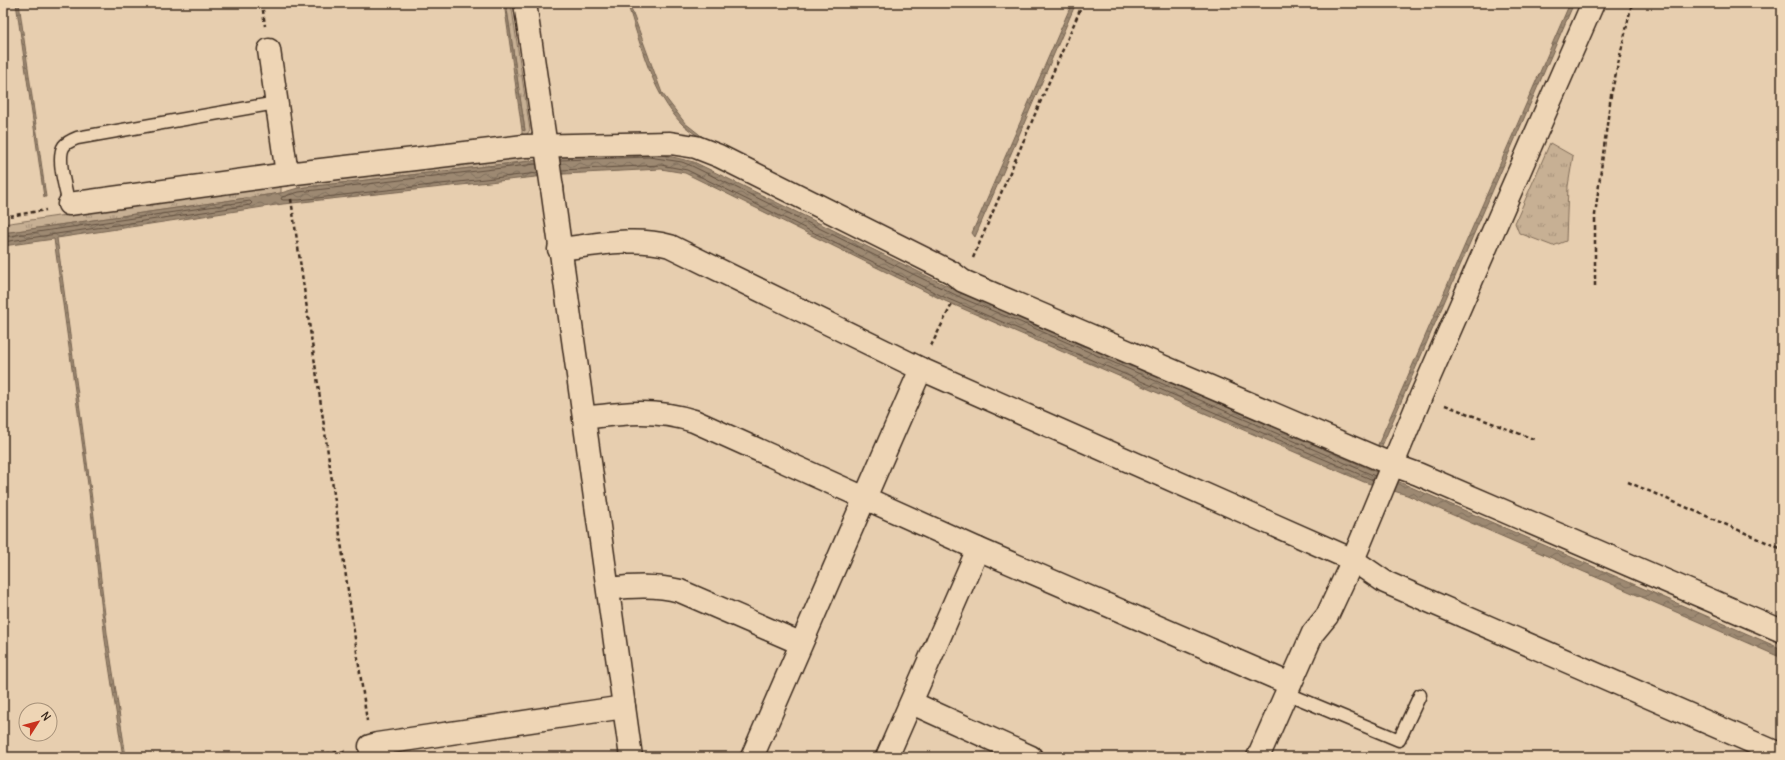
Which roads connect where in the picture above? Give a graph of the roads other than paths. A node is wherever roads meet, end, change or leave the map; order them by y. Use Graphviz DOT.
graph roads {
  1 [pos="525,3"];
  2 [pos="1593,3"];
  3 [pos="269,50"];
  4 [pos="276,103"];
  5 [pos="545,146"];
  6 [pos="287,174"];
  7 [pos="69,204"];
  8 [pos="559,249"];
  9 [pos="921,369"];
  10 [pos="584,418"];
  11 [pos="1393,465"];
  12 [pos="864,497"];
  13 [pos="978,549"];
  14 [pos="1353,560"];
  15 [pos="609,589"];
  16 [pos="1782,631"];
  17 [pos="800,643"];
  18 [pos="1288,688"];
  19 [pos="1420,695"];
  20 [pos="912,703"];
  21 [pos="624,707"];
  22 [pos="371,751"];
  23 [pos="1263,755"];
  24 [pos="1781,755"];
  25 [pos="631,757"];
  26 [pos="752,757"];
  27 [pos="887,757"];
  28 [pos="1030,757"];
  1 -- 5 [label="street"];
  2 -- 11 [label="street"];
  3 -- 4 [label="street"];
  4 -- 6 [label="street"];
  4 -- 7 [label="lane"];
  5 -- 6 [label="street"];
  5 -- 8 [label="street"];
  5 -- 11 [label="street"];
  6 -- 7 [label="street"];
  8 -- 9 [label="street"];
  8 -- 10 [label="street"];
  9 -- 12 [label="street"];
  9 -- 14 [label="street"];
  10 -- 12 [label="street"];
  10 -- 15 [label="street"];
  11 -- 14 [label="street"];
  11 -- 16 [label="street"];
  12 -- 13 [label="street"];
  12 -- 17 [label="street"];
  13 -- 18 [label="street"];
  13 -- 20 [label="street"];
  14 -- 18 [label="street"];
  14 -- 24 [label="street"];
  15 -- 17 [label="street"];
  15 -- 21 [label="street"];
  17 -- 26 [label="street"];
  18 -- 19 [label="lane"];
  18 -- 23 [label="street"];
  20 -- 27 [label="street"];
  20 -- 28 [label="street"];
  21 -- 22 [label="street"];
  21 -- 25 [label="street"];
}
